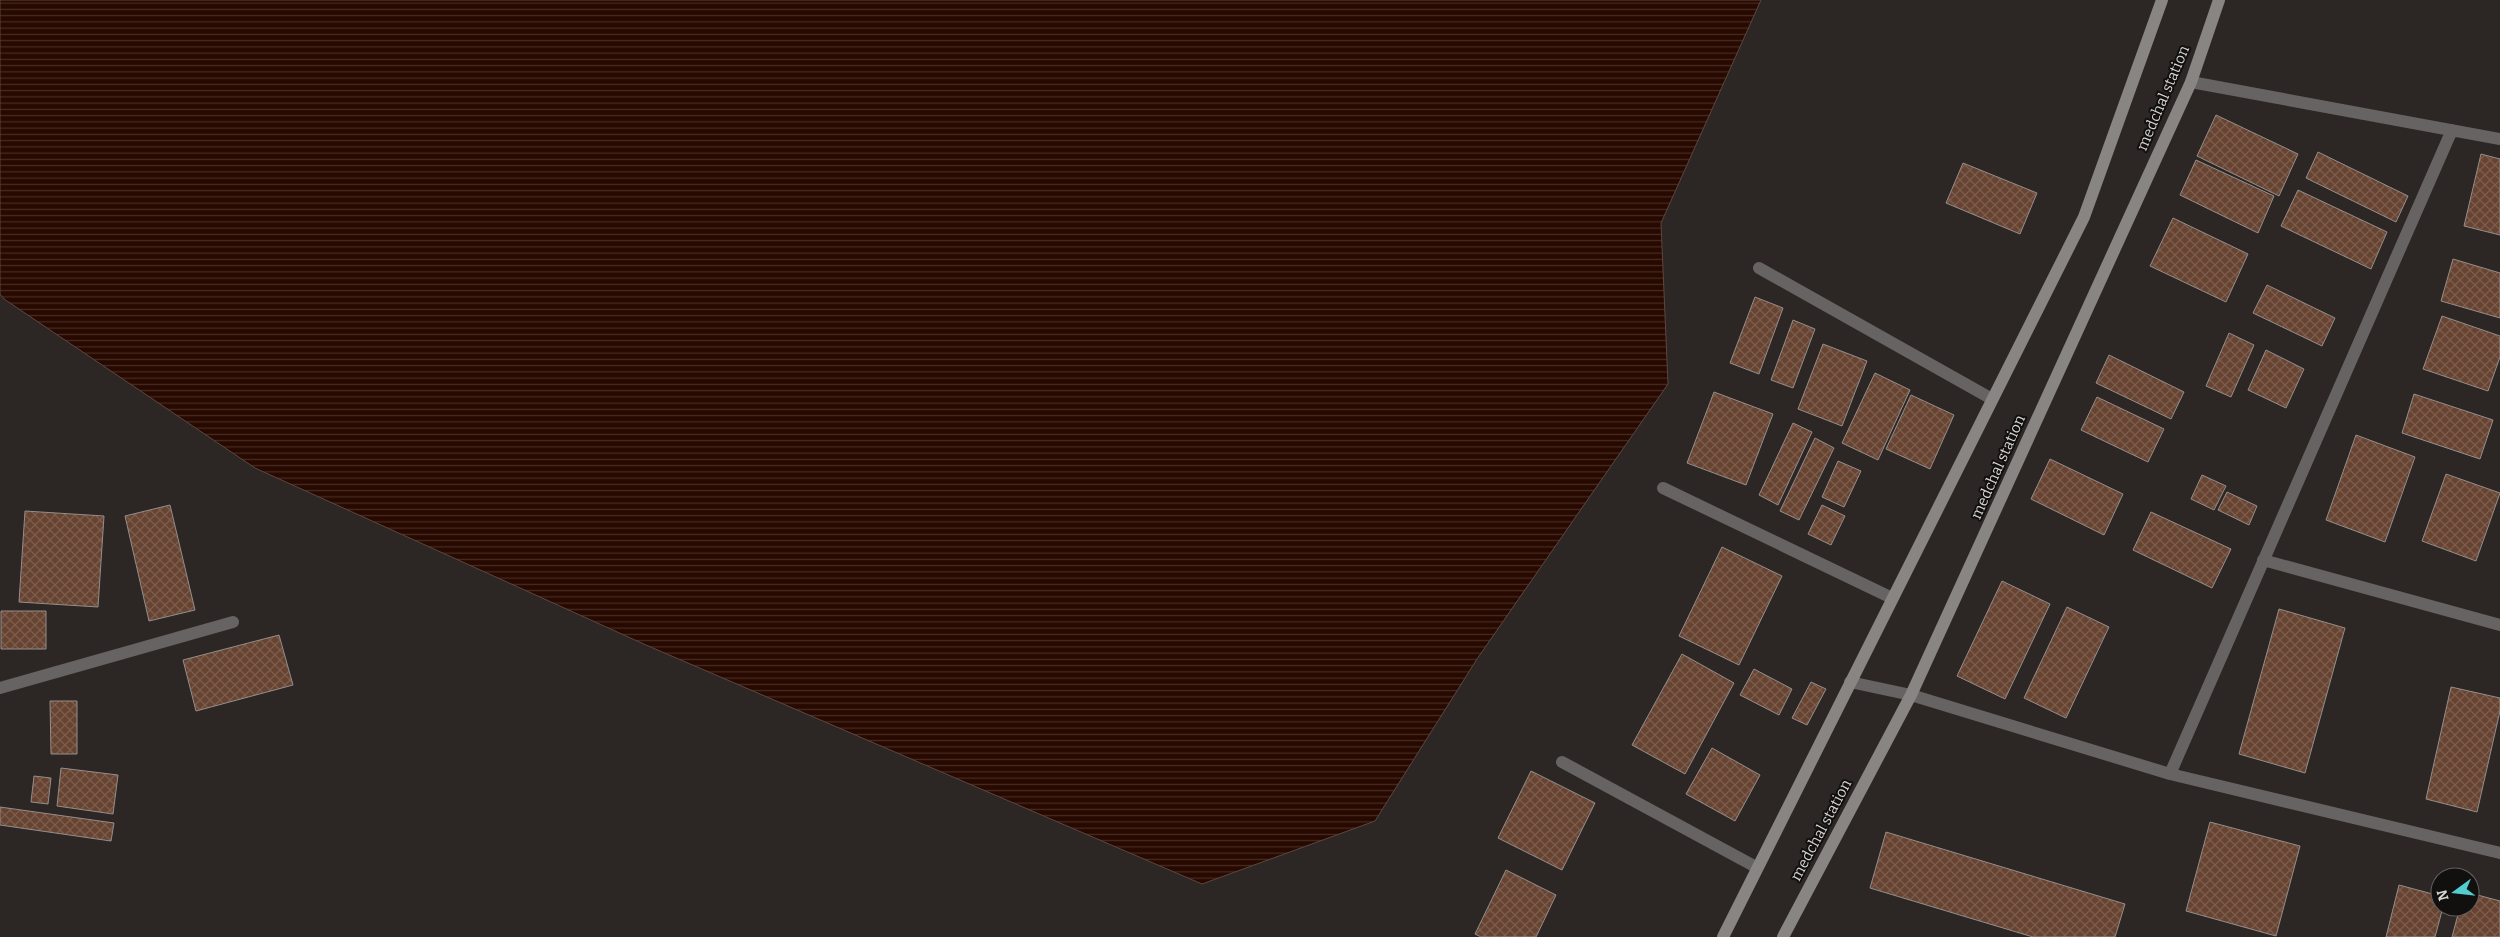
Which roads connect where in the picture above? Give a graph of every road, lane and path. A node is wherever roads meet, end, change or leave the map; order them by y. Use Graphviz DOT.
graph roads {
  1 [pos="2162,0"];
  2 [pos="2218,0"];
  3 [pos="2191,82"];
  4 [pos="2452,130"];
  5 [pos="2500,139"];
  6 [pos="1759,268"];
  7 [pos="1992,399"];
  8 [pos="1663,488"];
  9 [pos="2263,560"];
  10 [pos="1892,598"];
  11 [pos="233,622"];
  12 [pos="2500,625"];
  13 [pos="1850,682"];
  14 [pos="0,688"];
  15 [pos="1911,696"];
  16 [pos="1562,762"];
  17 [pos="2170,774"];
  18 [pos="2500,853"];
  19 [pos="1756,867"];
  20 [pos="1723,937"];
  21 [pos="1783,937"];
  1 -- 7 [label="street"];
  2 -- 3 [label="street, medchal station"];
  3 -- 4 [label="street"];
  3 -- 15 [label="street, medchal station"];
  4 -- 5 [label="street"];
  4 -- 9 [label="street"];
  6 -- 7 [label="street"];
  7 -- 10 [label="street"];
  8 -- 10 [label="street"];
  9 -- 12 [label="street"];
  9 -- 17 [label="street"];
  10 -- 13 [label="street"];
  11 -- 14 [label="street"];
  13 -- 15 [label="street"];
  13 -- 19 [label="street"];
  15 -- 17 [label="street"];
  15 -- 21 [label="street, medchal station"];
  16 -- 19 [label="street"];
  17 -- 18 [label="street"];
  19 -- 20 [label="street"];
}
